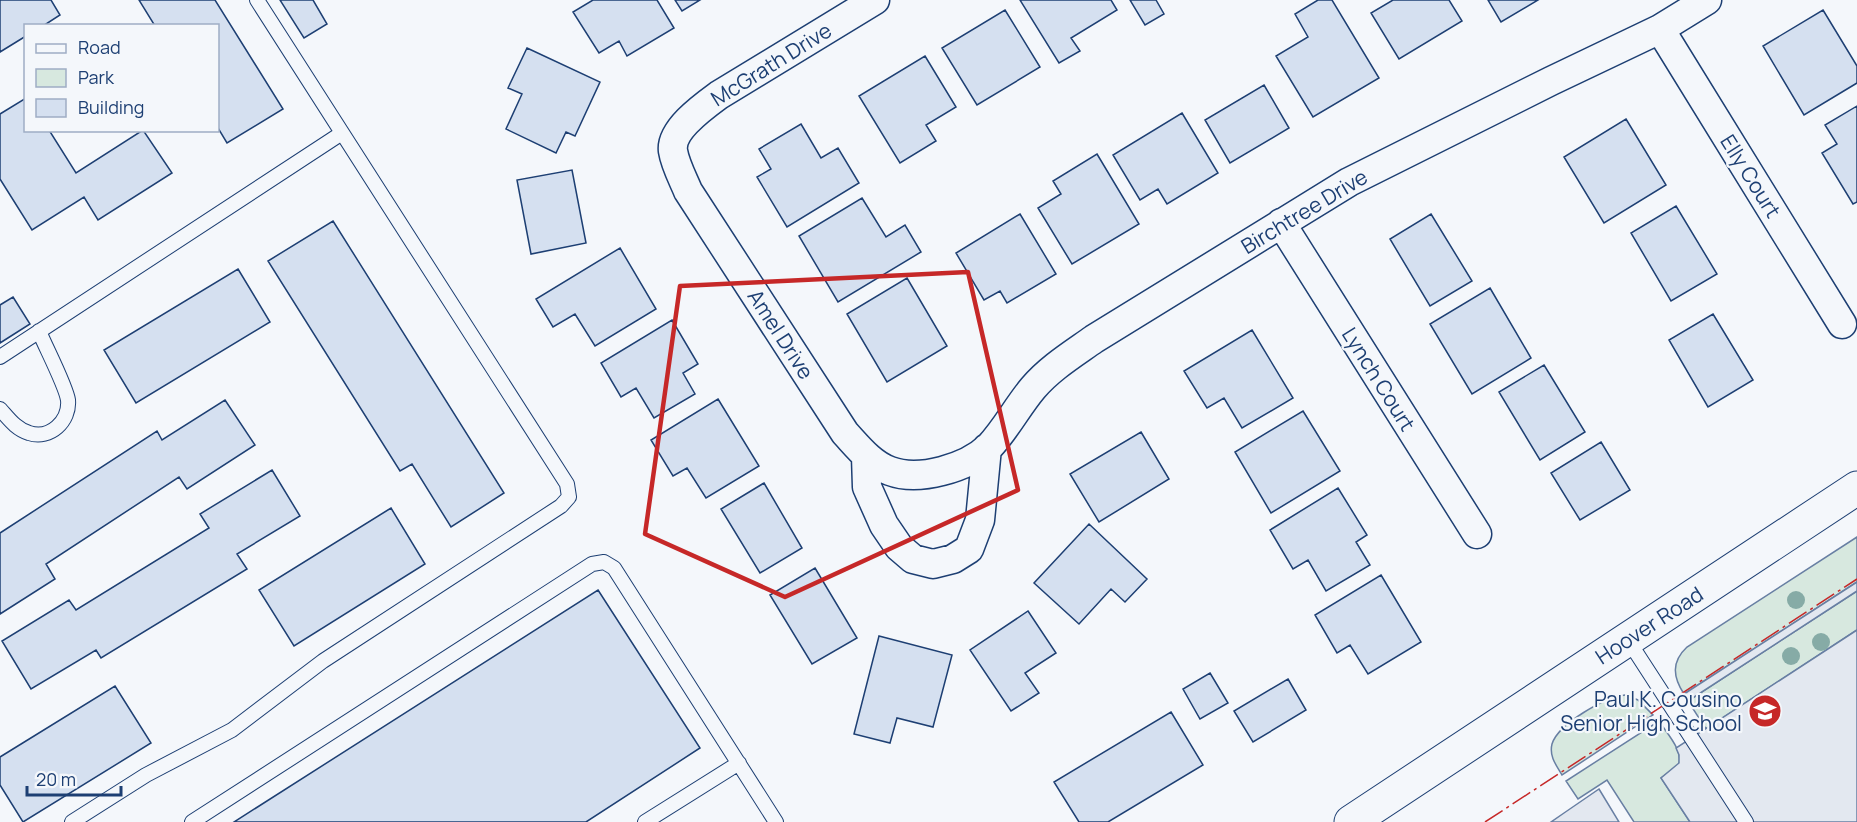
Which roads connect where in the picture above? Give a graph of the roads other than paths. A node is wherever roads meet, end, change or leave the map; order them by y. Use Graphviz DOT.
graph roads {
  1 [pos="257,0"];
  2 [pos="875,0"];
  3 [pos="1707,0"];
  4 [pos="1660,29"];
  5 [pos="342,133"];
  6 [pos="674,138"];
  7 [pos="1281,224"];
  8 [pos="1842,324"];
  9 [pos="39,331"];
  10 [pos="0,357"];
  11 [pos="0,409"];
  12 [pos="987,448"];
  13 [pos="866,456"];
  14 [pos="938,473"];
  15 [pos="1857,488"];
  16 [pos="1477,534"];
  17 [pos="1628,639"];
  18 [pos="739,763"];
  19 [pos="72,822"];
  20 [pos="192,822"];
  21 [pos="645,822"];
  22 [pos="776,822"];
  23 [pos="1351,822"];
  24 [pos="1746,822"];
  1 -- 5 [label="lane"];
  2 -- 6 [label="street, McGrath Drive"];
  3 -- 4 [label="street, Birchtree Drive"];
  4 -- 7 [label="street, Birchtree Drive"];
  4 -- 8 [label="street, Elly Court"];
  5 -- 9 [label="lane"];
  5 -- 19 [label="lane"];
  6 -- 13 [label="street, Amel Drive"];
  7 -- 12 [label="street, Birchtree Drive"];
  7 -- 16 [label="street, Lynch Court"];
  9 -- 10 [label="lane"];
  9 -- 11 [label="lane"];
  12 -- 13 [label="street"];
  12 -- 14 [label="street, Birchtree Drive"];
  13 -- 14 [label="street, Amel Drive"];
  15 -- 17 [label="main road, Hoover Road"];
  17 -- 23 [label="main road, Hoover Road"];
  17 -- 24 [label="lane"];
  18 -- 20 [label="lane"];
  18 -- 21 [label="lane"];
  18 -- 22 [label="lane"];
}
